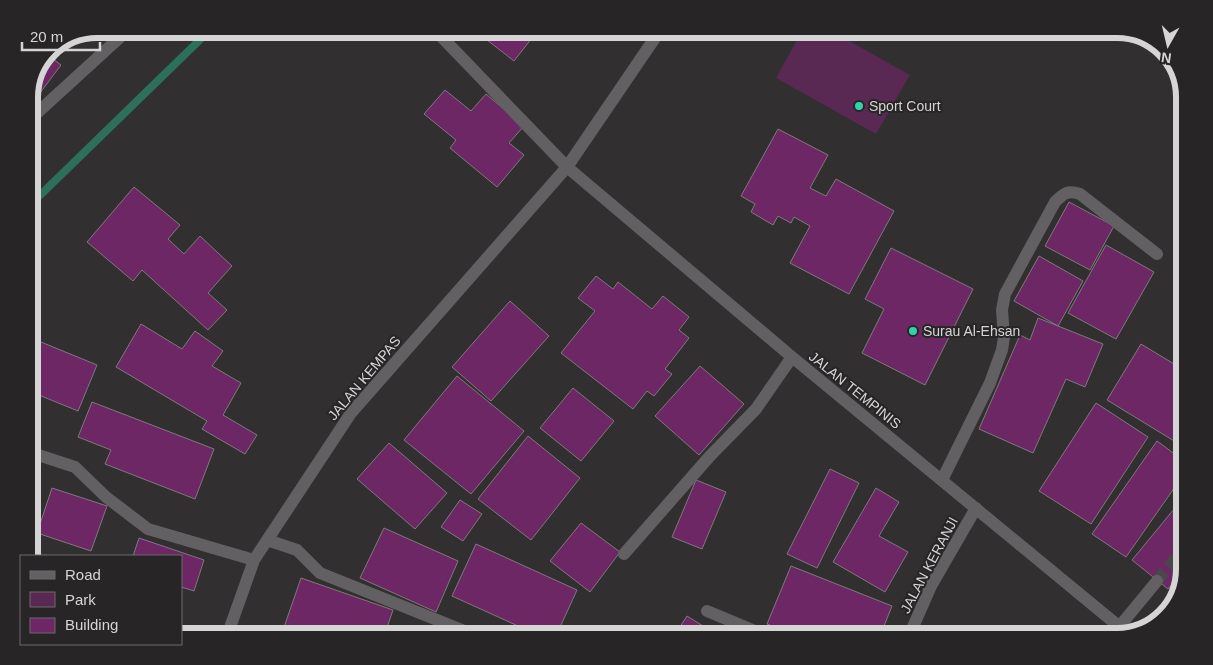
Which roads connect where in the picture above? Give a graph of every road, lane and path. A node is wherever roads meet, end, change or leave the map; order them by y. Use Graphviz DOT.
graph roads {
  1 [pos="119,38"];
  2 [pos="443,38"];
  3 [pos="654,38"];
  4 [pos="38,111"];
  5 [pos="567,167"];
  6 [pos="1156,254"];
  7 [pos="792,357"];
  8 [pos="38,455"];
  9 [pos="942,480"];
  10 [pos="976,508"];
  11 [pos="267,540"];
  12 [pos="624,554"];
  13 [pos="254,560"];
  14 [pos="1158,581"];
  15 [pos="707,611"];
  16 [pos="1125,627"];
  17 [pos="230,628"];
  18 [pos="457,628"];
  19 [pos="748,628"];
  20 [pos="913,628"];
  21 [pos="1120,628"];
  1 -- 4 [label="street"];
  2 -- 5 [label="street, JALAN TEMPINIS"];
  3 -- 5 [label="street, JALAN KEMPAS"];
  5 -- 7 [label="street, JALAN TEMPINIS"];
  5 -- 11 [label="street, JALAN KEMPAS"];
  6 -- 9 [label="street"];
  7 -- 9 [label="street, JALAN TEMPINIS"];
  7 -- 12 [label="street"];
  8 -- 13 [label="street"];
  9 -- 10 [label="street, JALAN TEMPINIS"];
  10 -- 20 [label="street, JALAN KERANJI"];
  10 -- 21 [label="street, JALAN TEMPINIS"];
  11 -- 13 [label="street, JALAN KEMPAS"];
  11 -- 18 [label="street"];
  13 -- 17 [label="street, JALAN KEMPAS"];
  14 -- 16 [label="street"];
  15 -- 19 [label="street"];
}
